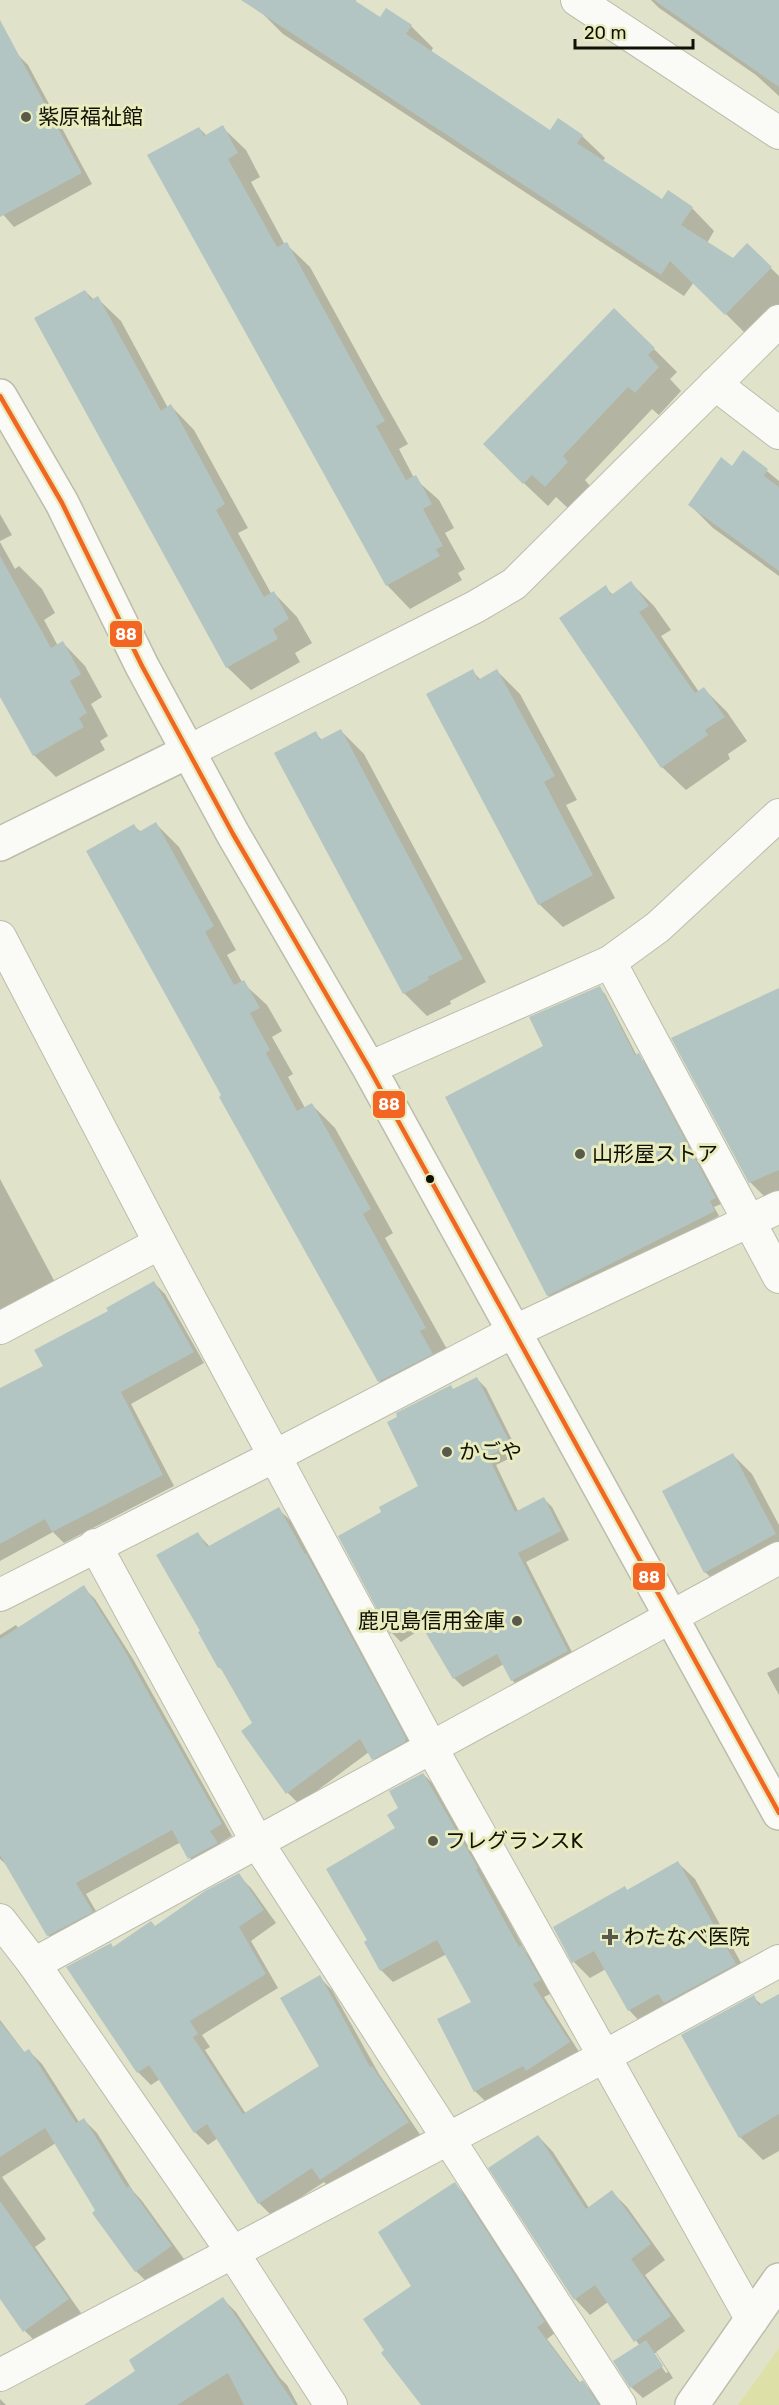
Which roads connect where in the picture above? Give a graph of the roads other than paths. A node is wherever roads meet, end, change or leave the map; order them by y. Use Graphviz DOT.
graph roads {
  1 [pos="590,3"];
  2 [pos="779,133"];
  3 [pos="779,321"];
  4 [pos="715,384"];
  5 [pos="0,396"];
  6 [pos="779,433"];
  7 [pos="189,751"];
  8 [pos="778,817"];
  9 [pos="0,844"];
  10 [pos="0,937"];
  11 [pos="610,962"];
  12 [pos="369,1068"];
  13 [pos="779,1207"];
  14 [pos="748,1221"];
  15 [pos="160,1243"];
  16 [pos="779,1277"];
  17 [pos="0,1328"];
  18 [pos="513,1332"];
  19 [pos="275,1456"];
  20 [pos="95,1545"];
  21 [pos="779,1558"];
  22 [pos="0,1595"];
  23 [pos="670,1616"];
  24 [pos="430,1747"];
  25 [pos="779,1813"];
  26 [pos="257,1842"];
  27 [pos="0,1920"];
  28 [pos="779,1961"];
  29 [pos="34,1964"];
  30 [pos="604,2056"];
  31 [pos="448,2139"];
  32 [pos="233,2253"];
  33 [pos="779,2280"];
  34 [pos="752,2320"];
  35 [pos="0,2375"];
  36 [pos="331,2405"];
  37 [pos="620,2405"];
  38 [pos="692,2405"];
  1 -- 2 [label="street"];
  3 -- 4 [label="street"];
  4 -- 6 [label="street"];
  4 -- 7 [label="street"];
  5 -- 7 [label="street"];
  7 -- 9 [label="street"];
  7 -- 12 [label="street"];
  8 -- 11 [label="street"];
  10 -- 15 [label="street"];
  11 -- 12 [label="street"];
  11 -- 14 [label="street"];
  12 -- 18 [label="street"];
  13 -- 14 [label="street"];
  14 -- 16 [label="street"];
  14 -- 18 [label="street"];
  15 -- 17 [label="street"];
  15 -- 19 [label="street"];
  18 -- 19 [label="street"];
  18 -- 23 [label="street"];
  19 -- 20 [label="street"];
  19 -- 24 [label="street"];
  20 -- 22 [label="street"];
  20 -- 26 [label="street"];
  21 -- 23 [label="street"];
  23 -- 24 [label="street"];
  23 -- 25 [label="street"];
  24 -- 26 [label="street"];
  24 -- 30 [label="street"];
  26 -- 29 [label="street"];
  26 -- 31 [label="street"];
  27 -- 29 [label="street"];
  28 -- 30 [label="street"];
  29 -- 32 [label="street"];
  30 -- 31 [label="street"];
  30 -- 34 [label="street"];
  31 -- 32 [label="street"];
  31 -- 37 [label="street"];
  32 -- 35 [label="street"];
  32 -- 36 [label="street"];
  33 -- 34 [label="street"];
  34 -- 38 [label="street"];
}
